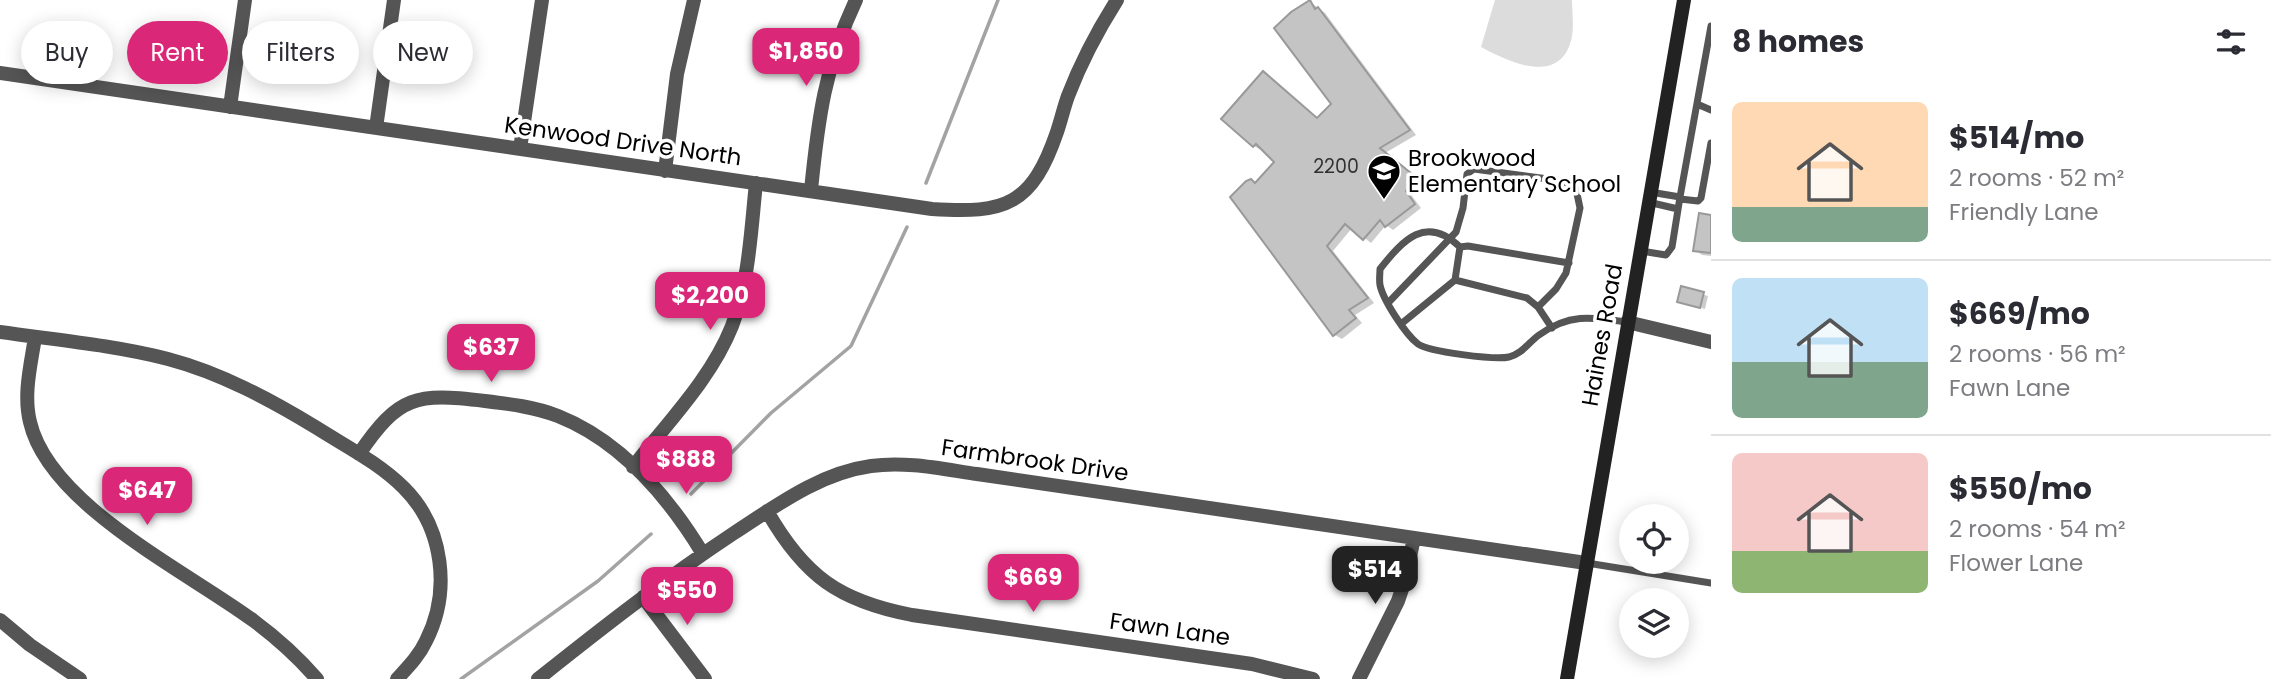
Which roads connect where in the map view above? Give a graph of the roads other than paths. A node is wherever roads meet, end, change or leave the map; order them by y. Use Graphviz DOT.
graph roads {
  1 [pos="245,0"];
  2 [pos="394,0"];
  3 [pos="542,0"];
  4 [pos="694,0"];
  5 [pos="856,0"];
  6 [pos="1117,0"];
  7 [pos="1684,0"];
  8 [pos="1711,26"];
  9 [pos="0,73"];
  10 [pos="1697,104"];
  11 [pos="230,107"];
  12 [pos="1711,110"];
  13 [pos="376,128"];
  14 [pos="1711,143"];
  15 [pos="520,149"];
  16 [pos="665,171"];
  17 [pos="756,183"];
  18 [pos="811,190"];
  19 [pos="1649,197"];
  20 [pos="1680,198"];
  21 [pos="1678,209"];
  22 [pos="1450,238"];
  23 [pos="1460,247"];
  24 [pos="1640,250"];
  25 [pos="1569,263"];
  26 [pos="1455,280"];
  27 [pos="1388,303"];
  28 [pos="1538,307"];
  29 [pos="1627,322"];
  30 [pos="1401,324"];
  31 [pos="1552,328"];
  32 [pos="0,332"];
  33 [pos="35,337"];
  34 [pos="1711,342"];
  35 [pos="359,454"];
  36 [pos="633,467"];
  37 [pos="767,511"];
  38 [pos="1414,538"];
  39 [pos="703,554"];
  40 [pos="1586,563"];
  41 [pos="1711,583"];
  42 [pos="643,597"];
  43 [pos="0,620"];
  44 [pos="80,679"];
  45 [pos="317,679"];
  46 [pos="397,679"];
  47 [pos="538,679"];
  48 [pos="705,679"];
  49 [pos="1313,679"];
  50 [pos="1359,679"];
  51 [pos="1567,679"];
  1 -- 11 [label="street"];
  2 -- 13 [label="street"];
  3 -- 15 [label="street"];
  4 -- 16 [label="street"];
  5 -- 18 [label="street"];
  6 -- 18 [label="street, Kenwood Drive North"];
  7 -- 19 [label="street, Haines Road"];
  8 -- 10 [label="lane"];
  9 -- 11 [label="street, Kenwood Drive North"];
  10 -- 12 [label="lane"];
  10 -- 20 [label="lane"];
  11 -- 13 [label="street, Kenwood Drive North"];
  13 -- 15 [label="street, Kenwood Drive North"];
  14 -- 20 [label="lane"];
  15 -- 16 [label="street, Kenwood Drive North"];
  16 -- 17 [label="street, Kenwood Drive North"];
  17 -- 18 [label="street, Kenwood Drive North"];
  17 -- 36 [label="street"];
  19 -- 20 [label="lane"];
  19 -- 21 [label="lane"];
  19 -- 24 [label="street, Haines Road"];
  20 -- 21 [label="lane"];
  21 -- 24 [label="lane"];
  22 -- 23 [label="lane"];
  22 -- 25 [label="lane"];
  22 -- 27 [label="lane"];
  22 -- 27 [label="lane"];
  23 -- 25 [label="lane"];
  23 -- 26 [label="lane"];
  24 -- 29 [label="street, Haines Road"];
  25 -- 28 [label="lane"];
  26 -- 28 [label="lane"];
  26 -- 30 [label="lane"];
  27 -- 30 [label="lane"];
  28 -- 31 [label="lane"];
  29 -- 31 [label="lane"];
  29 -- 34 [label="street"];
  29 -- 40 [label="street, Haines Road"];
  30 -- 31 [label="lane"];
  32 -- 33 [label="street"];
  33 -- 35 [label="street"];
  33 -- 45 [label="street"];
  35 -- 36 [label="street"];
  35 -- 46 [label="street"];
  36 -- 39 [label="street"];
  37 -- 38 [label="street, Farmbrook Drive"];
  37 -- 39 [label="street, Farmbrook Drive"];
  37 -- 49 [label="street, Fawn Lane"];
  38 -- 40 [label="street, Farmbrook Drive"];
  38 -- 50 [label="street"];
  39 -- 42 [label="street, Farmbrook Drive"];
  40 -- 41 [label="lane"];
  40 -- 51 [label="street, Haines Road"];
  42 -- 47 [label="street, Farmbrook Drive"];
  42 -- 48 [label="street"];
  43 -- 44 [label="street"];
}
